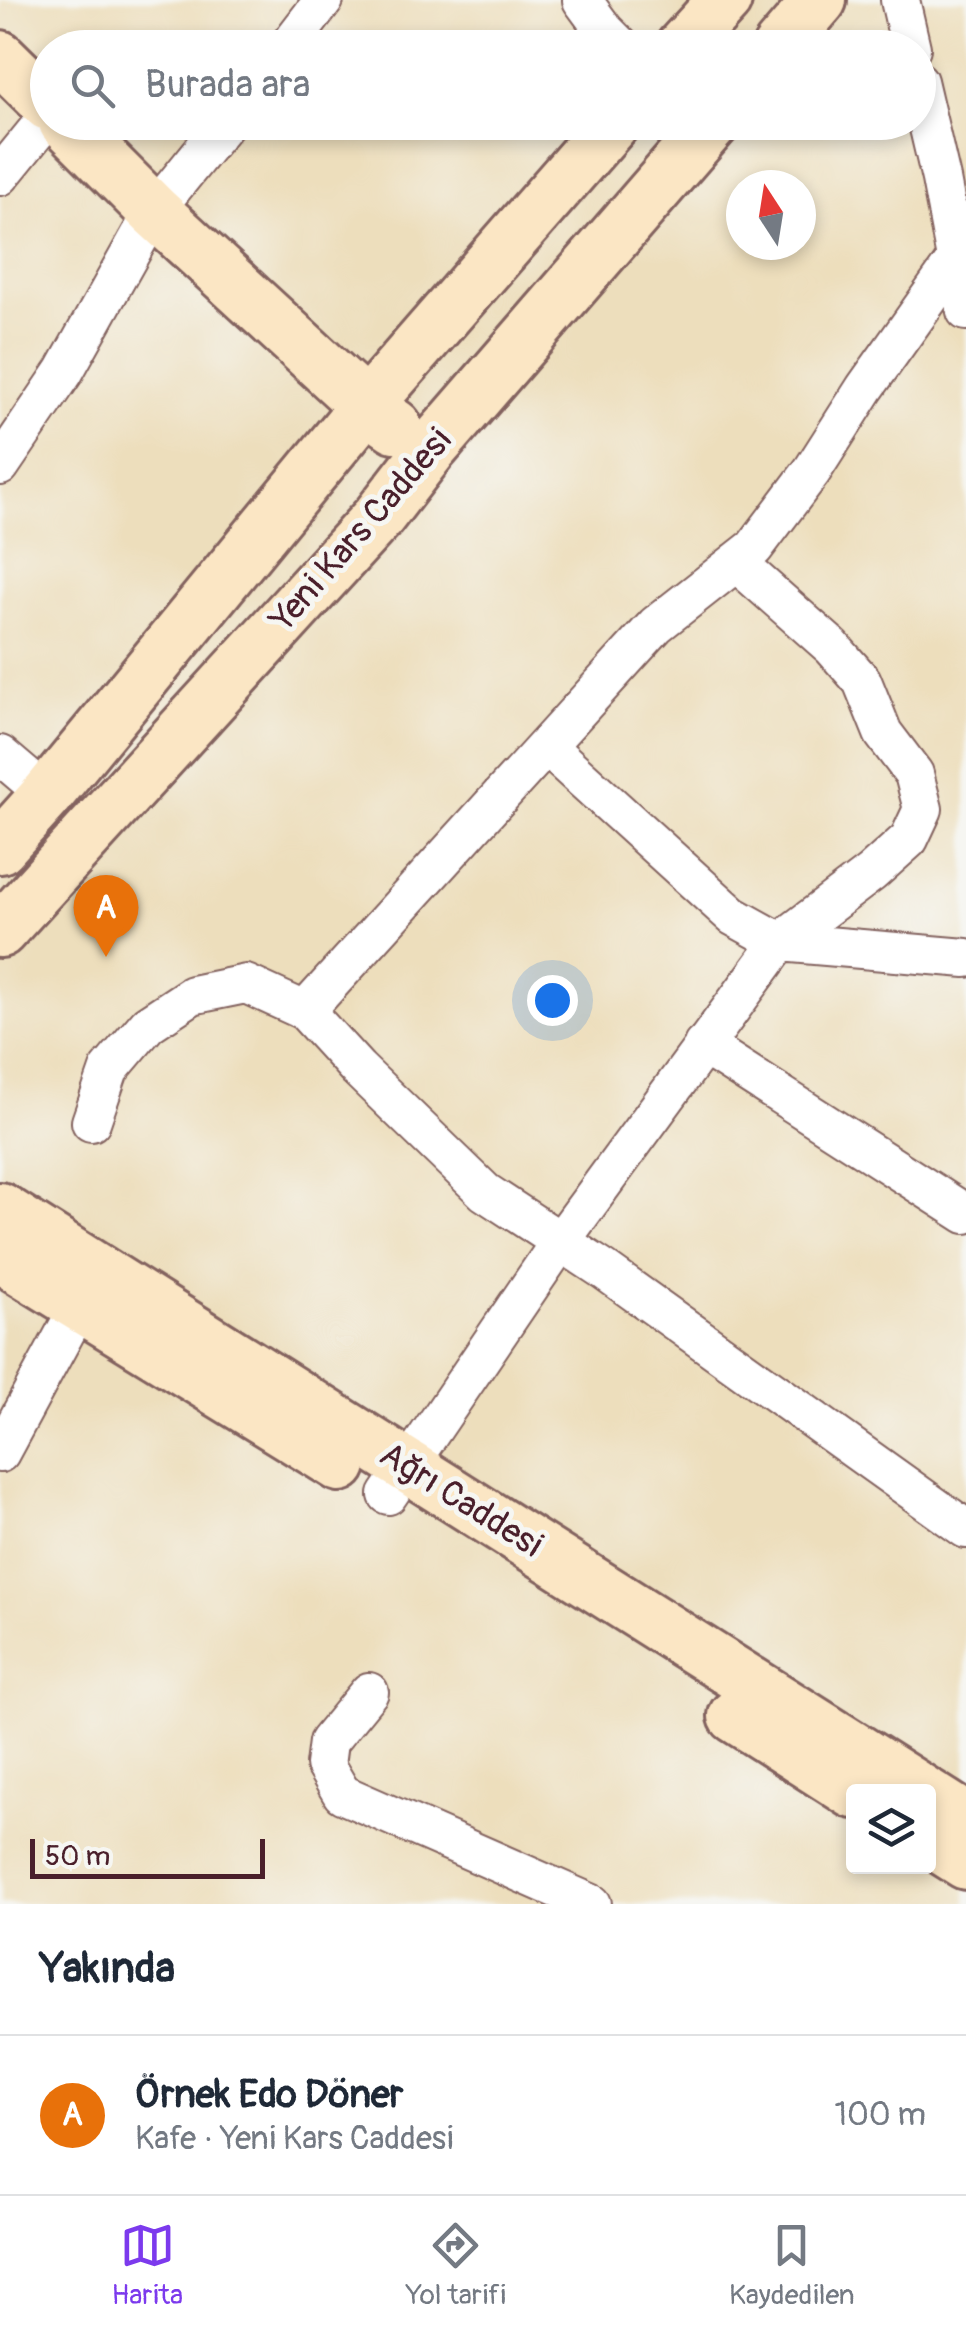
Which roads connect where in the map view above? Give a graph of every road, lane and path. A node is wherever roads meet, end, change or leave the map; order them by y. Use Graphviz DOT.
graph roads {
  1 [pos="324,0"];
  2 [pos="582,0"];
  3 [pos="725,0"];
  4 [pos="820,0"];
  5 [pos="900,0"];
  6 [pos="302,30"];
  7 [pos="604,30"];
  8 [pos="698,30"];
  9 [pos="794,30"];
  10 [pos="907,30"];
  11 [pos="0,57"];
  12 [pos="30,86"];
  13 [pos="30,140"];
  14 [pos="84,140"];
  15 [pos="211,140"];
  16 [pos="598,140"];
  17 [pos="698,140"];
  18 [pos="933,140"];
  19 [pos="0,176"];
  20 [pos="154,211"];
  21 [pos="961,255"];
  22 [pos="966,311"];
  23 [pos="366,406"];
  24 [pos="430,450"];
  25 [pos="0,466"];
  26 [pos="736,562"];
  27 [pos="546,746"];
  28 [pos="0,755"];
  29 [pos="47,795"];
  30 [pos="0,848"];
  31 [pos="0,931"];
  32 [pos="780,942"];
  33 [pos="966,958"];
  34 [pos="305,1011"];
  35 [pos="704,1045"];
  36 [pos="91,1122"];
  37 [pos="0,1208"];
  38 [pos="966,1214"];
  39 [pos="560,1242"];
  40 [pos="0,1256"];
  41 [pos="79,1307"];
  42 [pos="0,1453"];
  43 [pos="398,1480"];
  44 [pos="966,1529"];
  45 [pos="369,1692"];
  46 [pos="911,1784"];
  47 [pos="846,1787"];
  48 [pos="936,1800"];
  49 [pos="966,1819"];
  50 [pos="936,1844"];
  51 [pos="966,1863"];
  52 [pos="592,1904"];
  1 -- 6 [label="street"];
  2 -- 7 [label="street"];
  3 -- 8 [label="main road"];
  4 -- 9 [label="main road"];
  5 -- 10 [label="street"];
  11 -- 12 [label="main road"];
  13 -- 19 [label="street"];
  14 -- 20 [label="main road"];
  15 -- 20 [label="street"];
  16 -- 23 [label="main road, Yeni Kars Caddesi"];
  17 -- 24 [label="main road, Yeni Kars Caddesi"];
  18 -- 21 [label="street"];
  20 -- 23 [label="main road"];
  20 -- 25 [label="street"];
  21 -- 22 [label="street"];
  21 -- 26 [label="street"];
  23 -- 24 [label="main road"];
  23 -- 29 [label="main road, Yeni Kars Caddesi"];
  24 -- 31 [label="main road, Yeni Kars Caddesi"];
  26 -- 27 [label="street"];
  26 -- 32 [label="street"];
  27 -- 32 [label="street"];
  27 -- 34 [label="street"];
  28 -- 29 [label="street"];
  29 -- 30 [label="main road, Yeni Kars Caddesi"];
  32 -- 33 [label="street"];
  32 -- 35 [label="street"];
  34 -- 36 [label="street"];
  34 -- 39 [label="street"];
  35 -- 38 [label="street"];
  35 -- 39 [label="street"];
  37 -- 43 [label="main road, Ağrı Caddesi"];
  39 -- 43 [label="street"];
  39 -- 44 [label="street"];
  40 -- 41 [label="main road, Ağrı Caddesi"];
  41 -- 42 [label="street"];
  41 -- 43 [label="main road, Ağrı Caddesi"];
  43 -- 46 [label="main road, Ağrı Caddesi"];
  43 -- 47 [label="main road, Ağrı Caddesi"];
  45 -- 52 [label="street"];
  48 -- 49 [label="main road, Ağrı Caddesi"];
  50 -- 51 [label="main road"];
}
